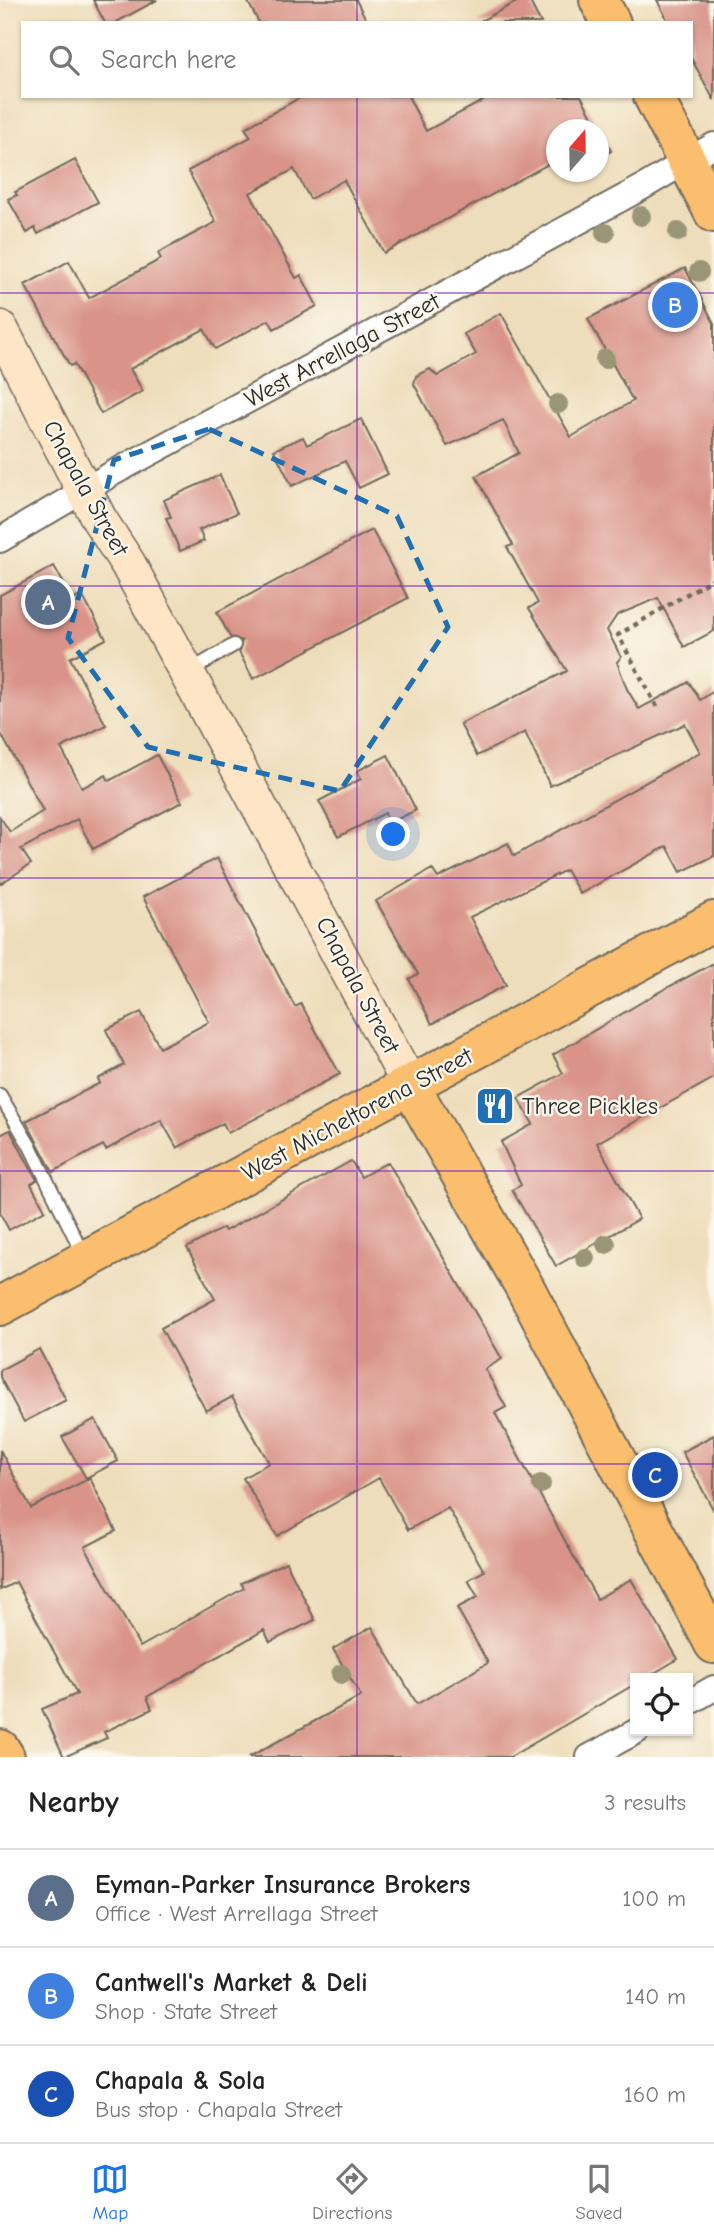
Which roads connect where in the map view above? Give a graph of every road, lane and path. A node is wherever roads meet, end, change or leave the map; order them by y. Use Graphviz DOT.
graph roads {
  1 [pos="599,0"];
  2 [pos="610,21"];
  3 [pos="655,98"];
  4 [pos="699,153"];
  5 [pos="714,213"];
  6 [pos="0,328"];
  7 [pos="84,491"];
  8 [pos="0,540"];
  9 [pos="714,578"];
  10 [pos="234,645"];
  11 [pos="188,673"];
  12 [pos="657,707"];
  13 [pos="714,921"];
  14 [pos="411,1087"];
  15 [pos="0,1095"];
  16 [pos="85,1259"];
  17 [pos="0,1306"];
  18 [pos="714,1644"];
  19 [pos="714,1688"];
  20 [pos="693,1700"];
  21 [pos="630,1735"];
  22 [pos="0,1749"];
  23 [pos="5,1757"];
  24 [pos="589,1757"];
  1 -- 2 [label="main road"];
  3 -- 4 [label="main road"];
  4 -- 5 [label="main road"];
  4 -- 7 [label="street, West Arrellaga Street"];
  6 -- 7 [label="street, Chapala Street"];
  7 -- 8 [label="street, West Arrellaga Street"];
  7 -- 11 [label="street, Chapala Street"];
  9 -- 12 [label="path"];
  10 -- 11 [label="lane"];
  11 -- 14 [label="street, Chapala Street"];
  13 -- 14 [label="main road, West Micheltorena Street"];
  14 -- 16 [label="main road, West Micheltorena Street"];
  14 -- 18 [label="main road, Chapala Street"];
  15 -- 16 [label="lane"];
  16 -- 17 [label="main road, West Micheltorena Street"];
  19 -- 20 [label="street"];
  21 -- 24 [label="street"];
  22 -- 23 [label="main road"];
}
